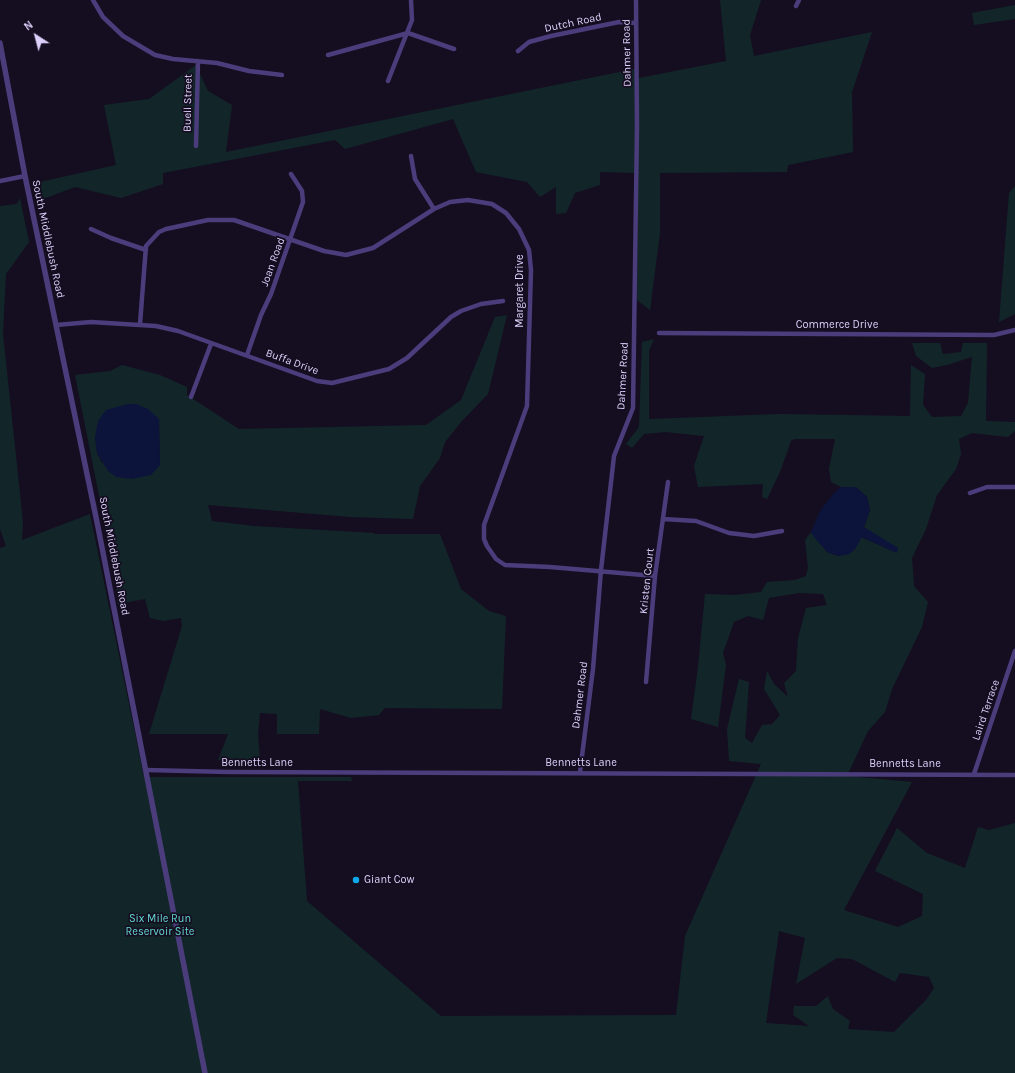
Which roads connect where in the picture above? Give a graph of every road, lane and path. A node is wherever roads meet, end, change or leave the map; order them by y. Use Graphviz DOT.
graph roads {
  1 [pos="93,0"];
  2 [pos="412,0"];
  3 [pos="636,0"];
  4 [pos="799,0"];
  5 [pos="796,6"];
  6 [pos="636,23"];
  7 [pos="408,33"];
  8 [pos="0,43"];
  9 [pos="454,49"];
  10 [pos="518,51"];
  11 [pos="328,54"];
  12 [pos="198,61"];
  13 [pos="282,74"];
  14 [pos="388,81"];
  15 [pos="196,146"];
  16 [pos="411,156"];
  17 [pos="291,174"];
  18 [pos="26,176"];
  19 [pos="0,181"];
  20 [pos="434,209"];
  21 [pos="91,229"];
  22 [pos="291,239"];
  23 [pos="146,250"];
  24 [pos="503,301"];
  25 [pos="140,324"];
  26 [pos="56,325"];
  27 [pos="1015,330"];
  28 [pos="659,333"];
  29 [pos="211,344"];
  30 [pos="247,355"];
  31 [pos="191,398"];
  32 [pos="668,482"];
  33 [pos="1015,487"];
  34 [pos="970,493"];
  35 [pos="663,519"];
  36 [pos="782,531"];
  37 [pos="600,570"];
  38 [pos="656,576"];
  39 [pos="1015,652"];
  40 [pos="646,682"];
  41 [pos="146,770"];
  42 [pos="580,772"];
  43 [pos="974,774"];
  44 [pos="1015,774"];
  45 [pos="205,1073"];
  1 -- 12 [label="street"];
  2 -- 7 [label="street"];
  3 -- 6 [label="street, Dahmer Road"];
  4 -- 5 [label="street"];
  6 -- 10 [label="street, Dutch Road"];
  6 -- 37 [label="street, Dahmer Road"];
  7 -- 9 [label="street"];
  7 -- 11 [label="street"];
  7 -- 14 [label="street"];
  8 -- 18 [label="street, South Middlebush Road"];
  12 -- 13 [label="street"];
  12 -- 15 [label="street, Buell Street"];
  16 -- 20 [label="street"];
  17 -- 22 [label="street, Joan Road"];
  18 -- 19 [label="street"];
  18 -- 26 [label="street, South Middlebush Road"];
  20 -- 22 [label="street, Margaret Drive"];
  20 -- 37 [label="street, Margaret Drive"];
  21 -- 23 [label="street"];
  22 -- 23 [label="street, Margaret Drive"];
  22 -- 30 [label="street, Joan Road"];
  23 -- 25 [label="street, Margaret Drive"];
  24 -- 30 [label="street, Buffa Drive"];
  25 -- 26 [label="street, Buffa Drive"];
  25 -- 29 [label="street, Buffa Drive"];
  26 -- 41 [label="street, South Middlebush Road"];
  27 -- 28 [label="street, Commerce Drive"];
  29 -- 30 [label="street, Buffa Drive"];
  29 -- 31 [label="street"];
  32 -- 35 [label="street, Kristen Court"];
  33 -- 34 [label="street"];
  35 -- 36 [label="street"];
  35 -- 38 [label="street, Kristen Court"];
  37 -- 38 [label="street, Margaret Drive"];
  37 -- 42 [label="street, Dahmer Road"];
  38 -- 40 [label="street, Kristen Court"];
  39 -- 43 [label="street, Laird Terrace"];
  41 -- 42 [label="street, Bennetts Lane"];
  41 -- 45 [label="street, South Middlebush Road"];
  42 -- 43 [label="street, Bennetts Lane"];
  43 -- 44 [label="street, Bennetts Lane"];
}
